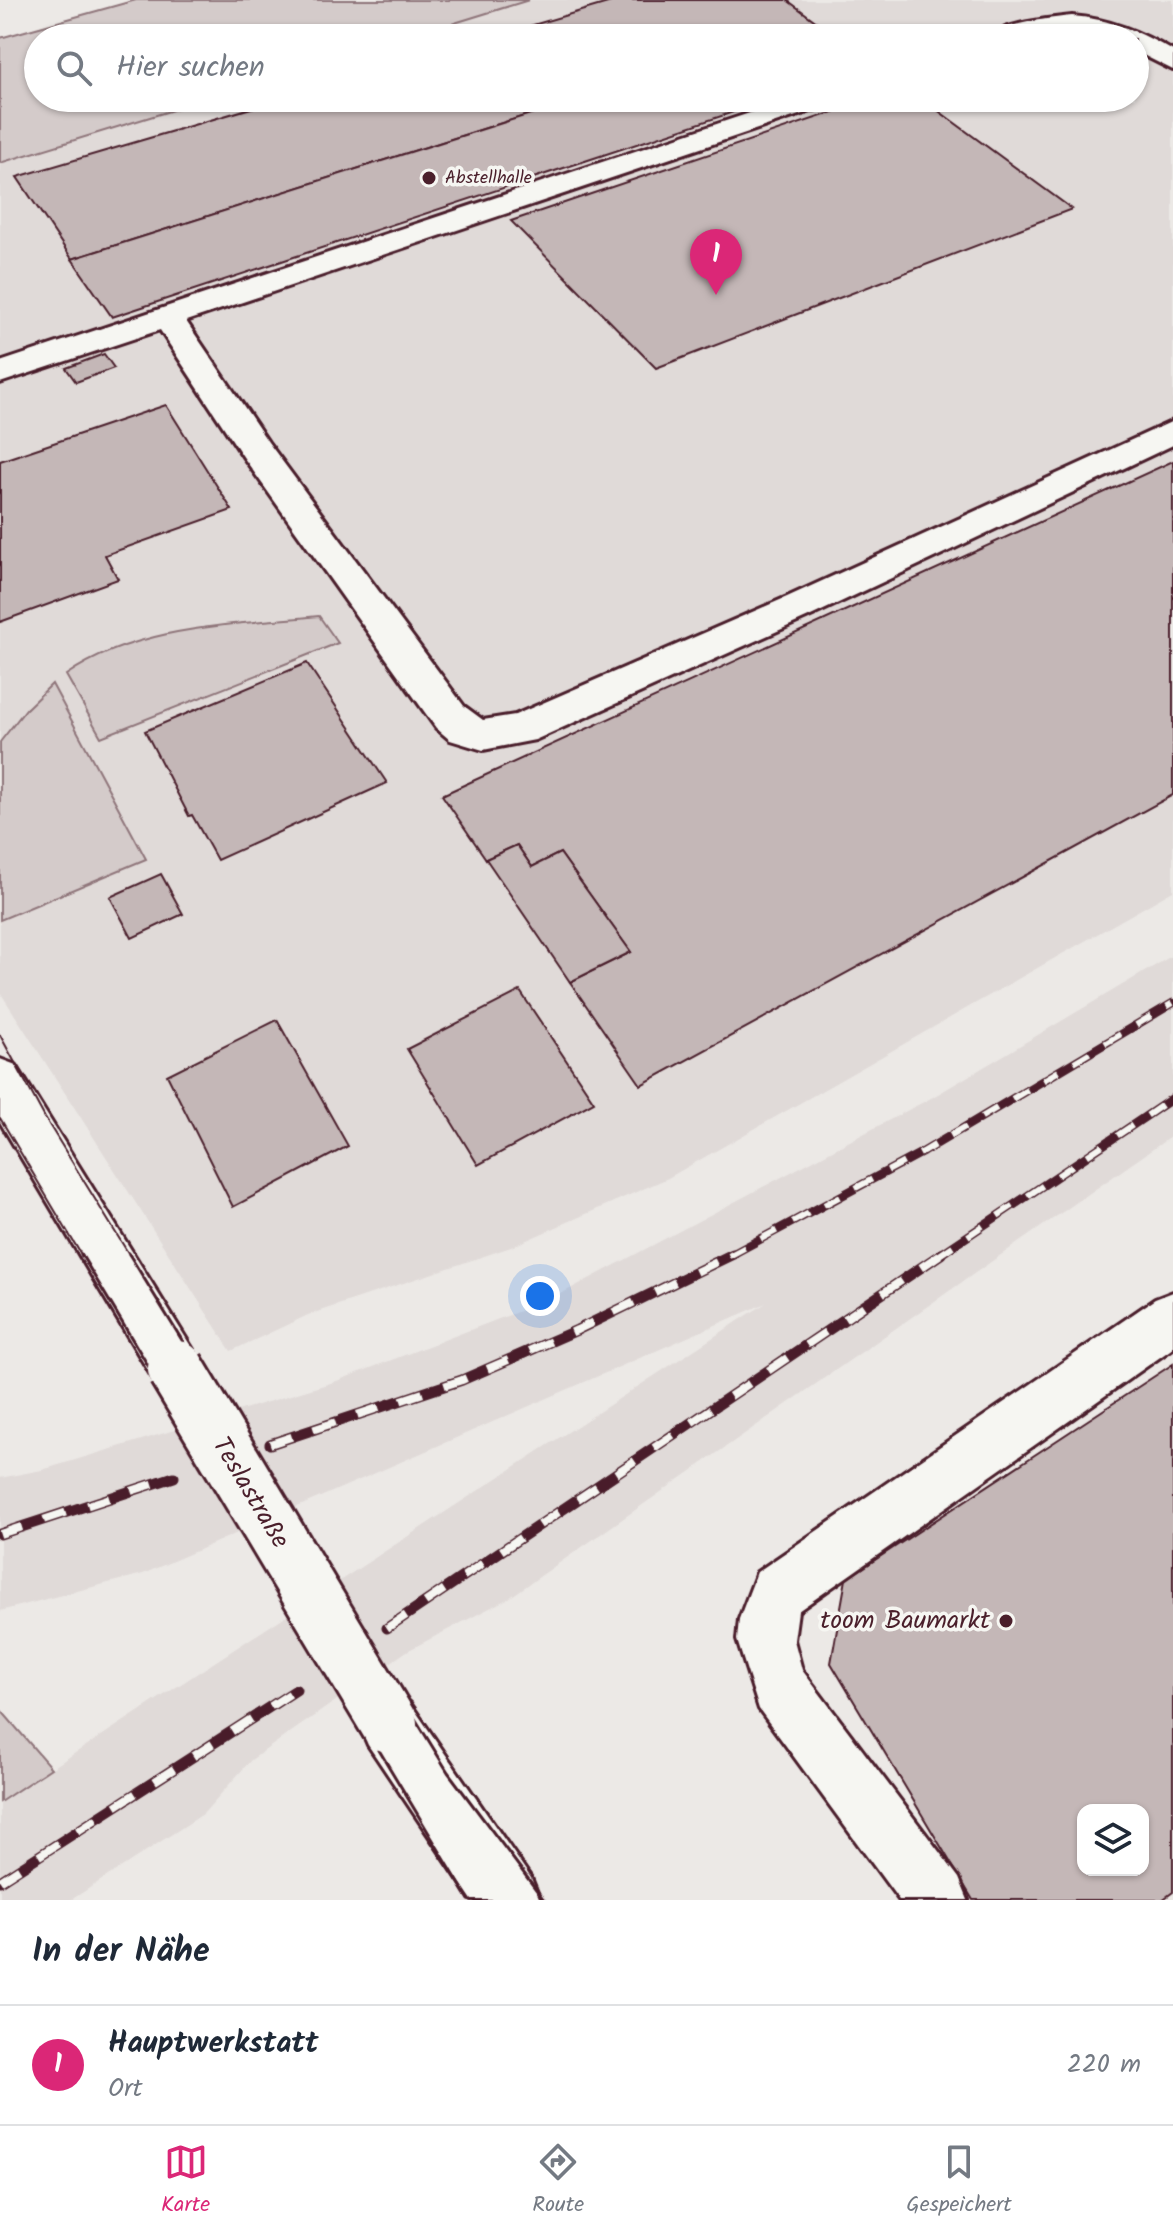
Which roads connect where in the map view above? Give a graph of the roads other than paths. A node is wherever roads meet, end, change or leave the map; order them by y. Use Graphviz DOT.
graph roads {
  1 [pos="1149,47"];
  2 [pos="1173,62"];
  3 [pos="780,112"];
  4 [pos="167,316"];
  5 [pos="0,373"];
  6 [pos="1173,432"];
  7 [pos="0,1080"];
  8 [pos="1173,1317"];
  9 [pos="509,1900"];
  10 [pos="937,1900"];
  1 -- 2 [label="street"];
  3 -- 4 [label="street"];
  4 -- 5 [label="street"];
  4 -- 6 [label="street"];
  7 -- 9 [label="street, Teslastraße, bridge"];
  8 -- 10 [label="street"];
}
